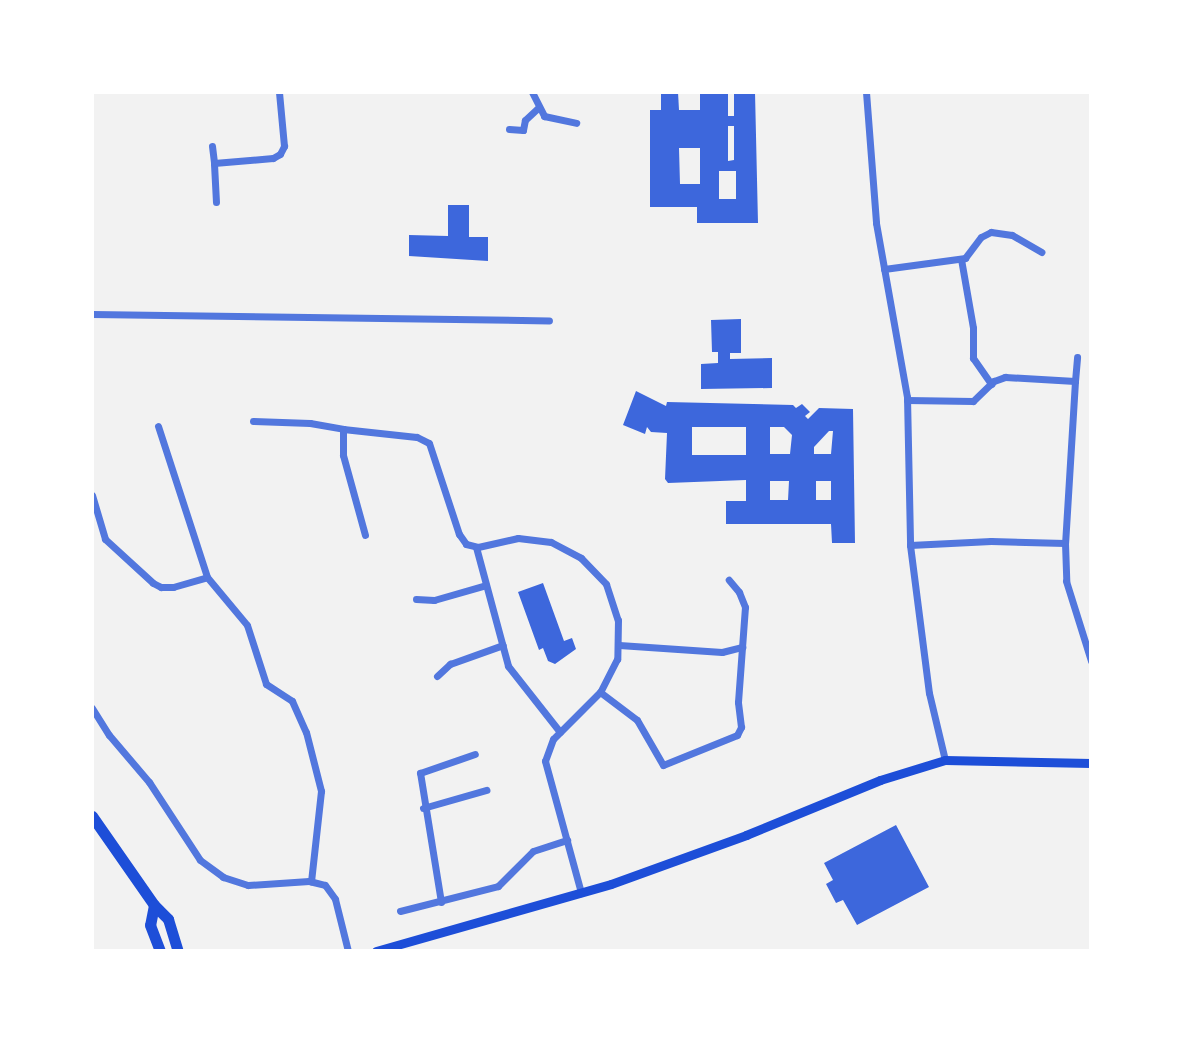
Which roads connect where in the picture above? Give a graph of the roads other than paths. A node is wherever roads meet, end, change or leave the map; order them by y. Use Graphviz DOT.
graph roads {
  1 [pos="279,92"];
  2 [pos="532,92"];
  3 [pos="866,92"];
  4 [pos="538,108"];
  5 [pos="576,123"];
  6 [pos="509,129"];
  7 [pos="212,146"];
  8 [pos="214,163"];
  9 [pos="216,202"];
  10 [pos="1041,252"];
  11 [pos="961,259"];
  12 [pos="884,269"];
  13 [pos="92,314"];
  14 [pos="549,320"];
  15 [pos="1077,357"];
  16 [pos="1075,381"];
  17 [pos="991,384"];
  18 [pos="907,400"];
  19 [pos="253,421"];
  20 [pos="158,426"];
  21 [pos="343,429"];
  22 [pos="92,495"];
  23 [pos="365,535"];
  24 [pos="1065,543"];
  25 [pos="910,545"];
  26 [pos="476,547"];
  27 [pos="207,577"];
  28 [pos="729,580"];
  29 [pos="486,585"];
  30 [pos="416,599"];
  31 [pos="503,645"];
  32 [pos="619,645"];
  33 [pos="742,647"];
  34 [pos="1091,661"];
  35 [pos="437,676"];
  36 [pos="600,692"];
  37 [pos="92,708"];
  38 [pos="560,732"];
  39 [pos="475,754"];
  40 [pos="945,760"];
  41 [pos="1091,763"];
  42 [pos="486,790"];
  43 [pos="423,808"];
  44 [pos="92,816"];
  45 [pos="567,840"];
  46 [pos="311,881"];
  47 [pos="581,893"];
  48 [pos="441,902"];
  49 [pos="154,905"];
  50 [pos="400,911"];
  51 [pos="160,951"];
  52 [pos="178,951"];
  53 [pos="348,951"];
  54 [pos="376,951"];
  1 -- 8 [label="street"];
  2 -- 4 [label="street"];
  3 -- 12 [label="street"];
  4 -- 5 [label="street"];
  4 -- 6 [label="street"];
  7 -- 8 [label="street"];
  8 -- 9 [label="street"];
  10 -- 11 [label="street"];
  11 -- 12 [label="street"];
  11 -- 17 [label="street"];
  12 -- 18 [label="street"];
  13 -- 14 [label="street"];
  15 -- 16 [label="street"];
  16 -- 17 [label="street"];
  16 -- 24 [label="street"];
  17 -- 18 [label="street"];
  18 -- 25 [label="street"];
  19 -- 21 [label="street"];
  20 -- 27 [label="street"];
  21 -- 23 [label="street"];
  21 -- 26 [label="street"];
  22 -- 27 [label="street"];
  24 -- 25 [label="street"];
  24 -- 34 [label="street"];
  25 -- 40 [label="street"];
  26 -- 29 [label="street"];
  26 -- 32 [label="street"];
  27 -- 46 [label="street"];
  28 -- 33 [label="street"];
  29 -- 30 [label="street"];
  29 -- 31 [label="street"];
  31 -- 35 [label="street"];
  31 -- 38 [label="street"];
  32 -- 33 [label="street"];
  32 -- 36 [label="street"];
  33 -- 36 [label="street"];
  36 -- 38 [label="street"];
  37 -- 46 [label="street"];
  38 -- 45 [label="street"];
  39 -- 43 [label="street"];
  40 -- 41 [label="main road"];
  40 -- 47 [label="main road"];
  42 -- 43 [label="street"];
  43 -- 48 [label="street"];
  44 -- 49 [label="main road"];
  45 -- 47 [label="street"];
  45 -- 48 [label="street"];
  46 -- 53 [label="street"];
  47 -- 54 [label="main road"];
  48 -- 50 [label="street"];
  49 -- 51 [label="main road"];
  49 -- 52 [label="main road"];
}
